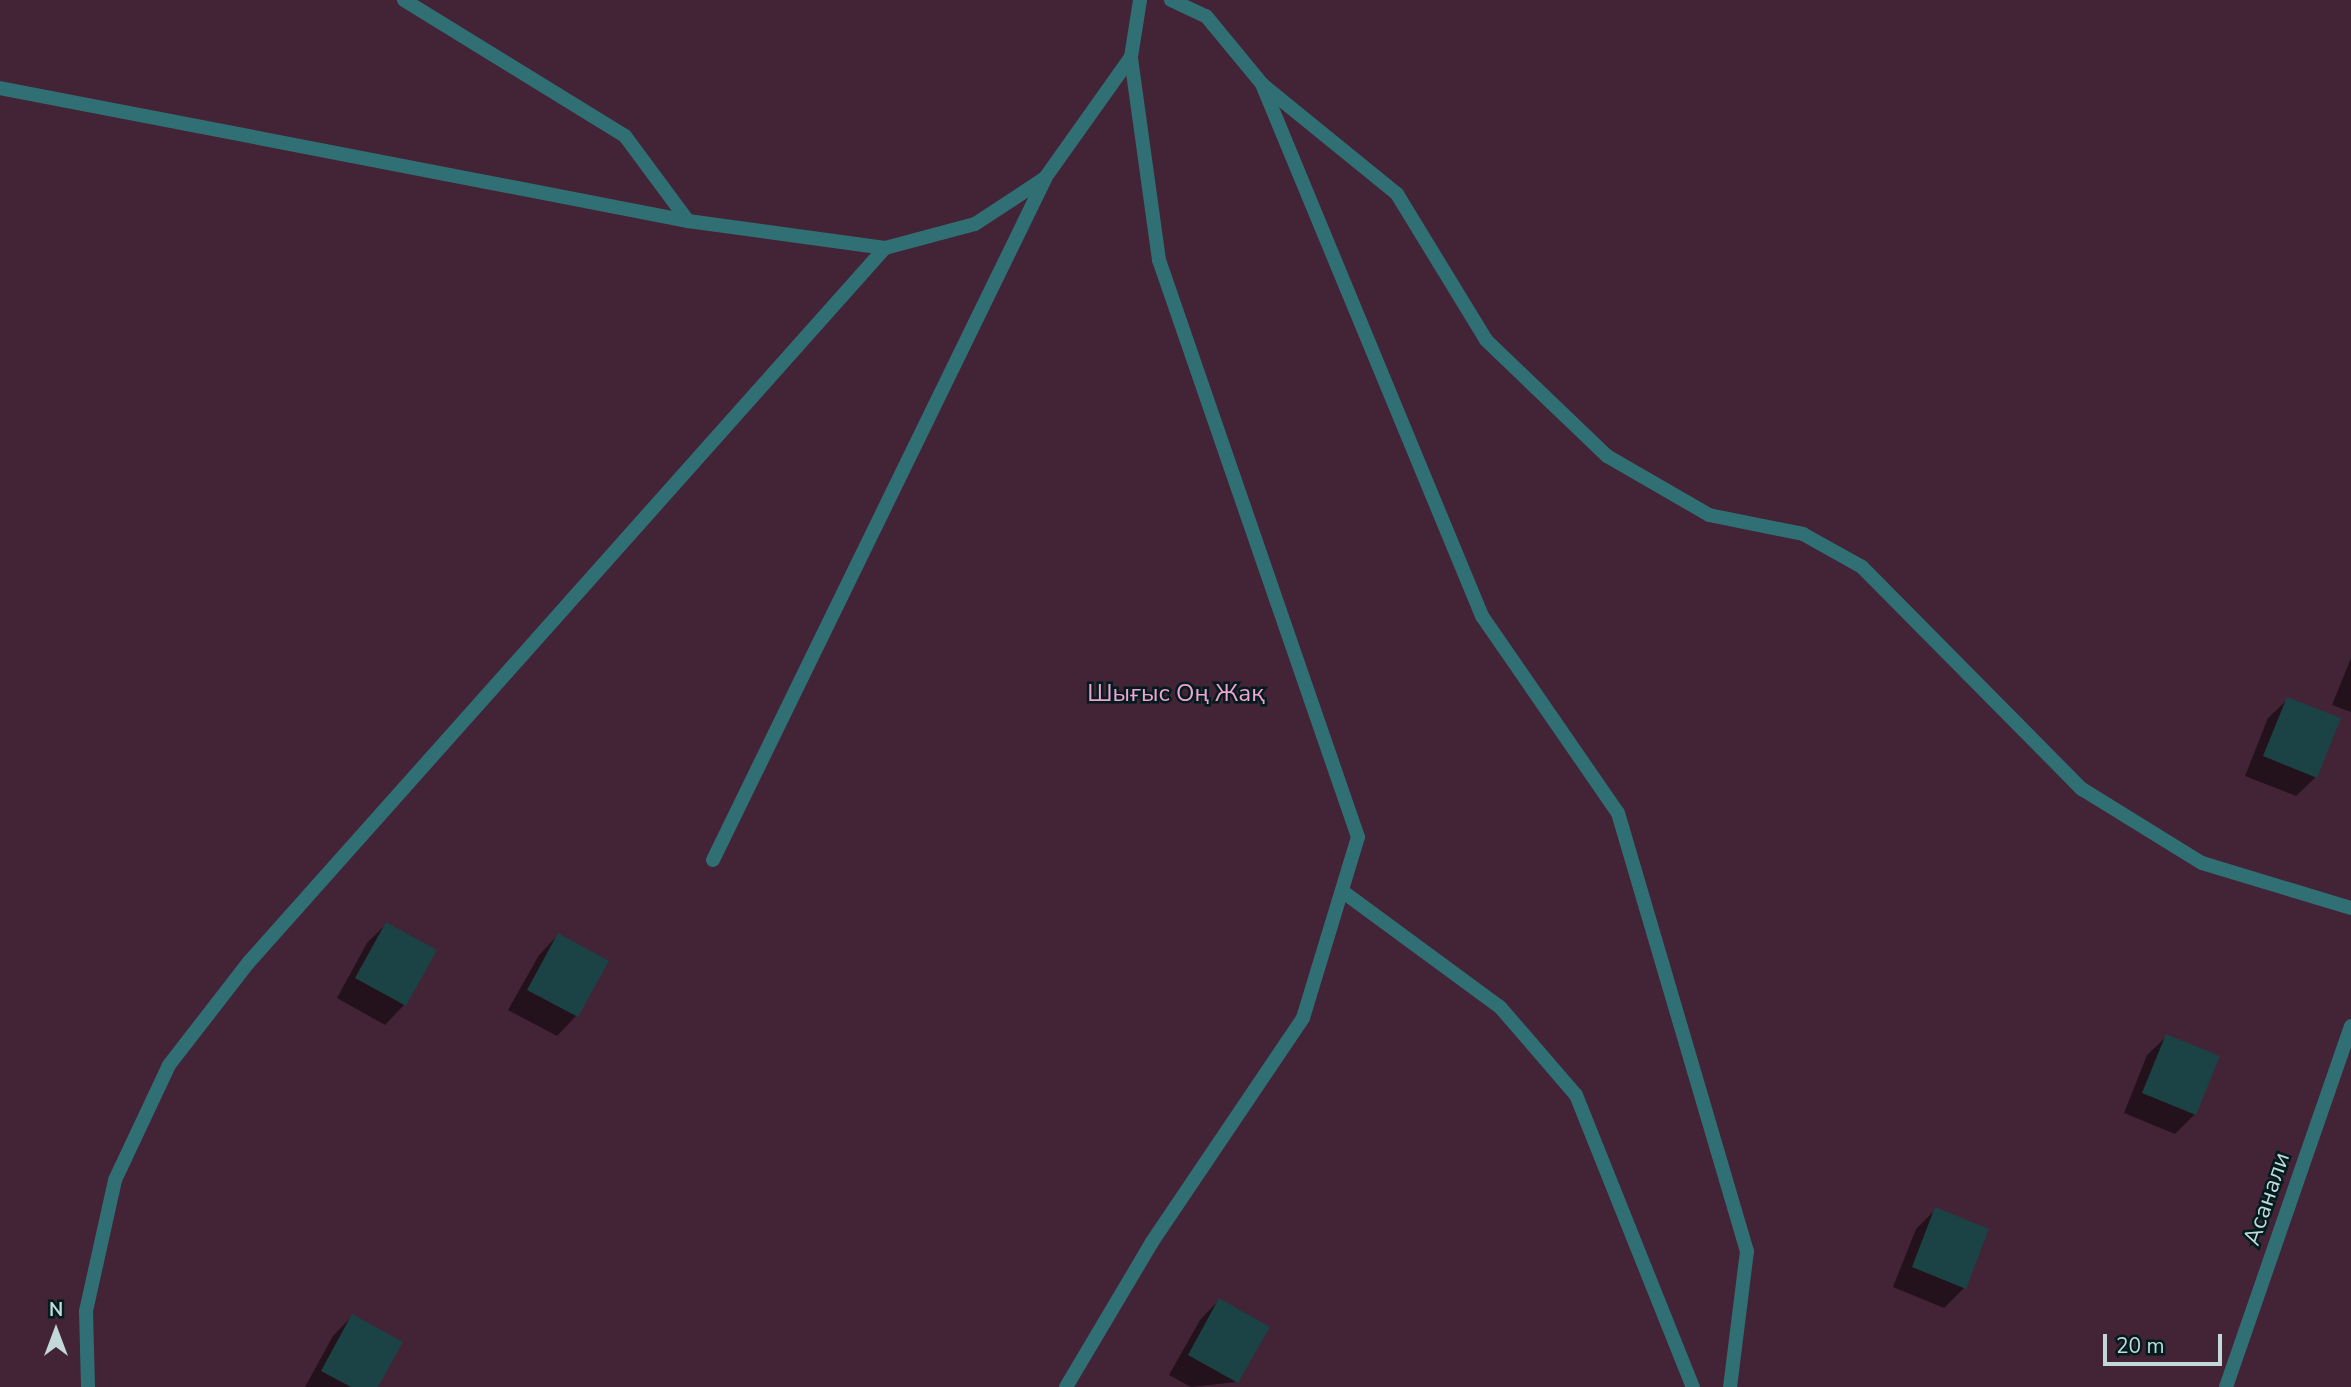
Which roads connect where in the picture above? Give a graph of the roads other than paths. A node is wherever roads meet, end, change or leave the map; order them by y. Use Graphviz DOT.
graph roads {
  1 [pos="404,0"];
  2 [pos="1140,0"];
  3 [pos="1171,0"];
  4 [pos="1131,57"];
  5 [pos="1262,84"];
  6 [pos="0,88"];
  7 [pos="1045,178"];
  8 [pos="688,221"];
  9 [pos="885,248"];
  10 [pos="713,860"];
  11 [pos="1342,891"];
  12 [pos="2351,908"];
  13 [pos="2351,1026"];
  14 [pos="88,1387"];
  15 [pos="1066,1387"];
  16 [pos="1693,1387"];
  17 [pos="1730,1387"];
  18 [pos="2226,1387"];
  1 -- 8 [label="street"];
  2 -- 4 [label="street"];
  3 -- 5 [label="street"];
  4 -- 7 [label="street"];
  4 -- 11 [label="street"];
  5 -- 12 [label="street"];
  5 -- 17 [label="street"];
  6 -- 8 [label="street"];
  7 -- 9 [label="street"];
  7 -- 10 [label="street"];
  8 -- 9 [label="street"];
  9 -- 14 [label="street"];
  11 -- 15 [label="street"];
  11 -- 16 [label="street"];
  13 -- 18 [label="street, Асанали"];
}
